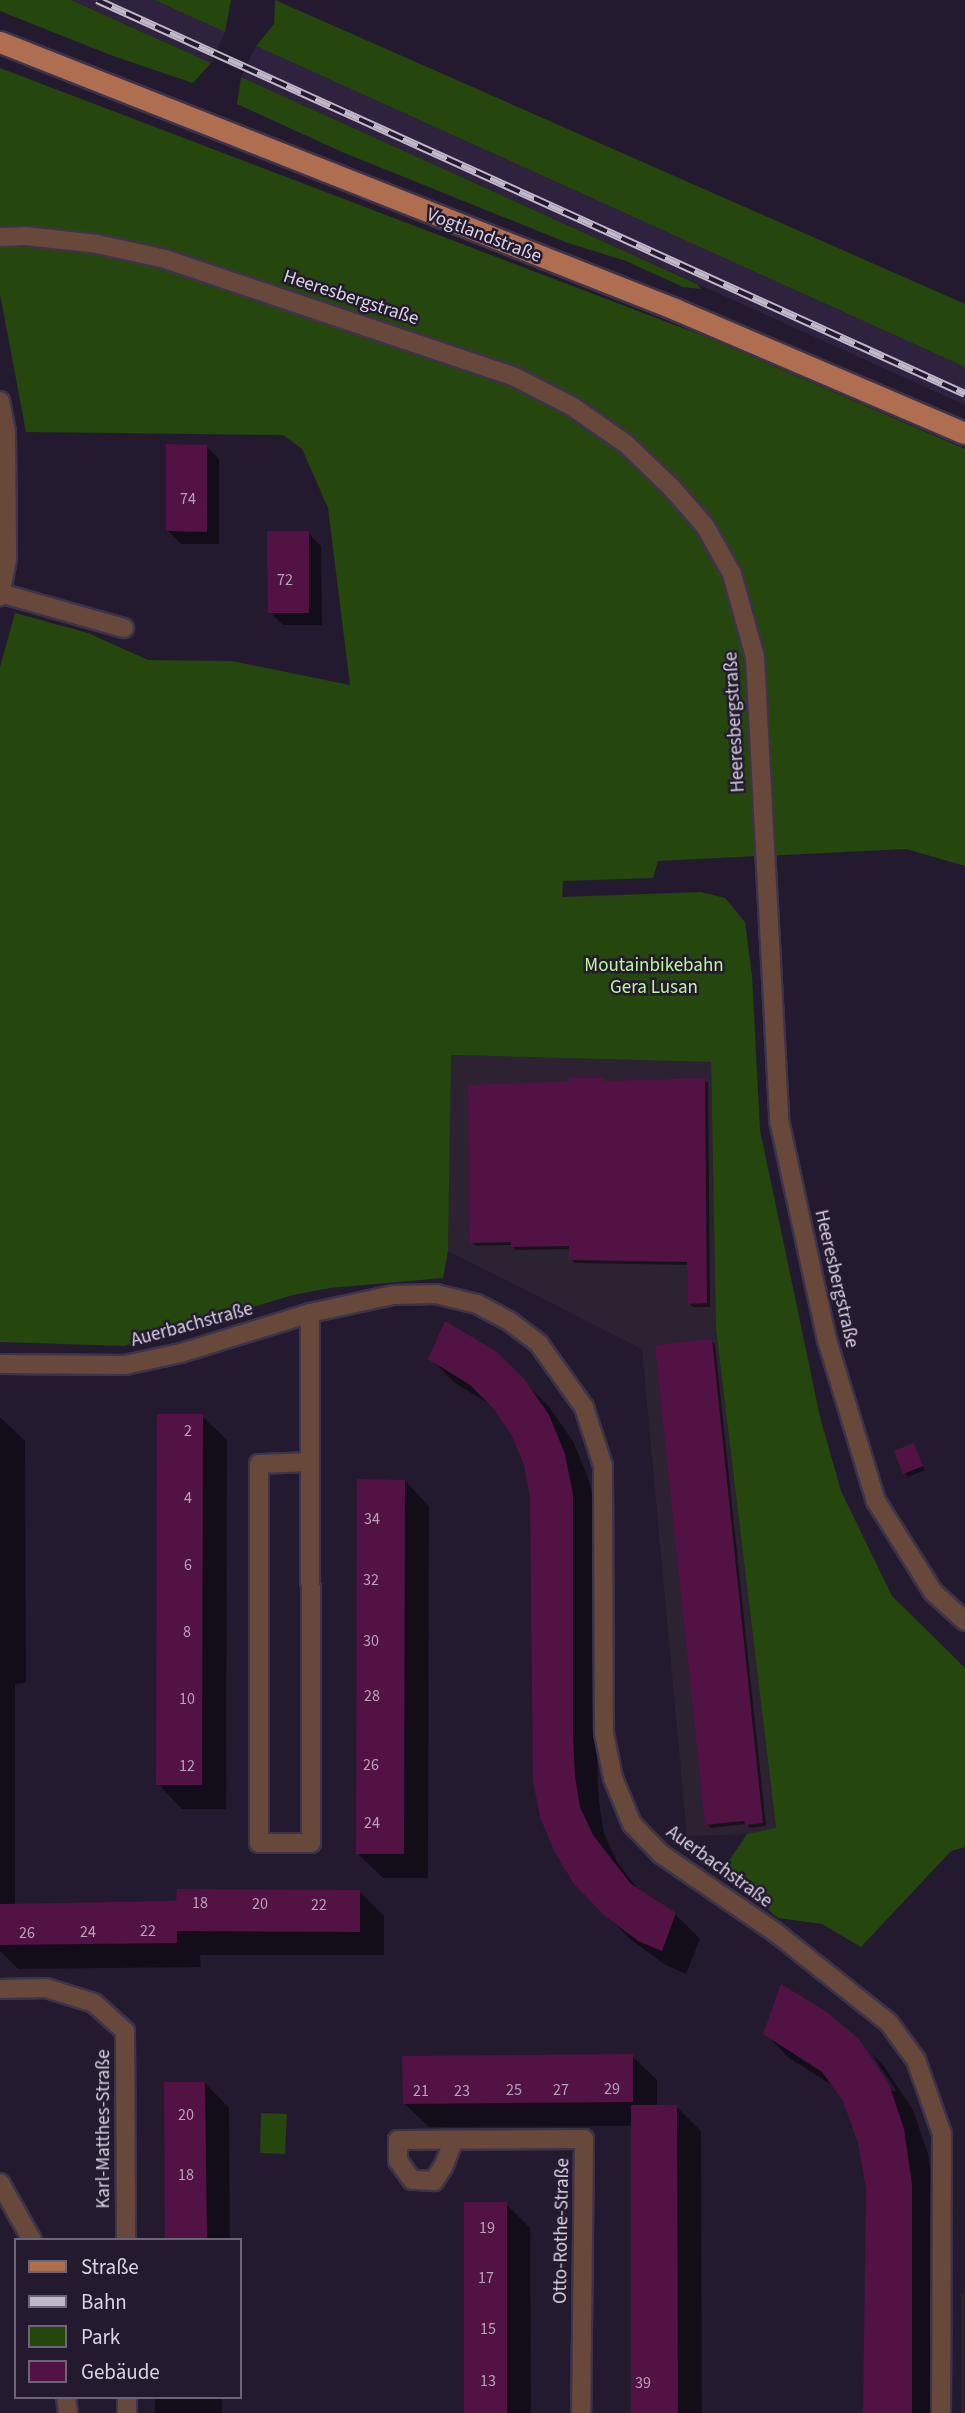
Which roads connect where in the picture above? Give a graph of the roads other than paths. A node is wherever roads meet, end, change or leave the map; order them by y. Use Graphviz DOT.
graph roads {
  1 [pos="0,43"];
  2 [pos="0,237"];
  3 [pos="0,401"];
  4 [pos="965,433"];
  5 [pos="0,594"];
  6 [pos="124,628"];
  7 [pos="310,1313"];
  8 [pos="0,1364"];
  9 [pos="309,1462"];
  10 [pos="965,1621"];
  11 [pos="0,1989"];
  12 [pos="454,2140"];
  13 [pos="0,2183"];
  14 [pos="31,2238"];
  15 [pos="126,2238"];
  16 [pos="581,2413"];
  17 [pos="941,2413"];
  1 -- 4 [label="main road, Vogtlandstraße"];
  2 -- 10 [label="street, Heeresbergstraße"];
  3 -- 5 [label="street"];
  5 -- 6 [label="street"];
  7 -- 8 [label="street, Auerbachstraße"];
  7 -- 9 [label="street"];
  7 -- 17 [label="street, Auerbachstraße"];
  9 -- 9 [label="street"];
  11 -- 15 [label="street, Karl-Matthes-Straße"];
  12 -- 16 [label="street, Otto-Rothe-Straße"];
  13 -- 14 [label="street"];
}
